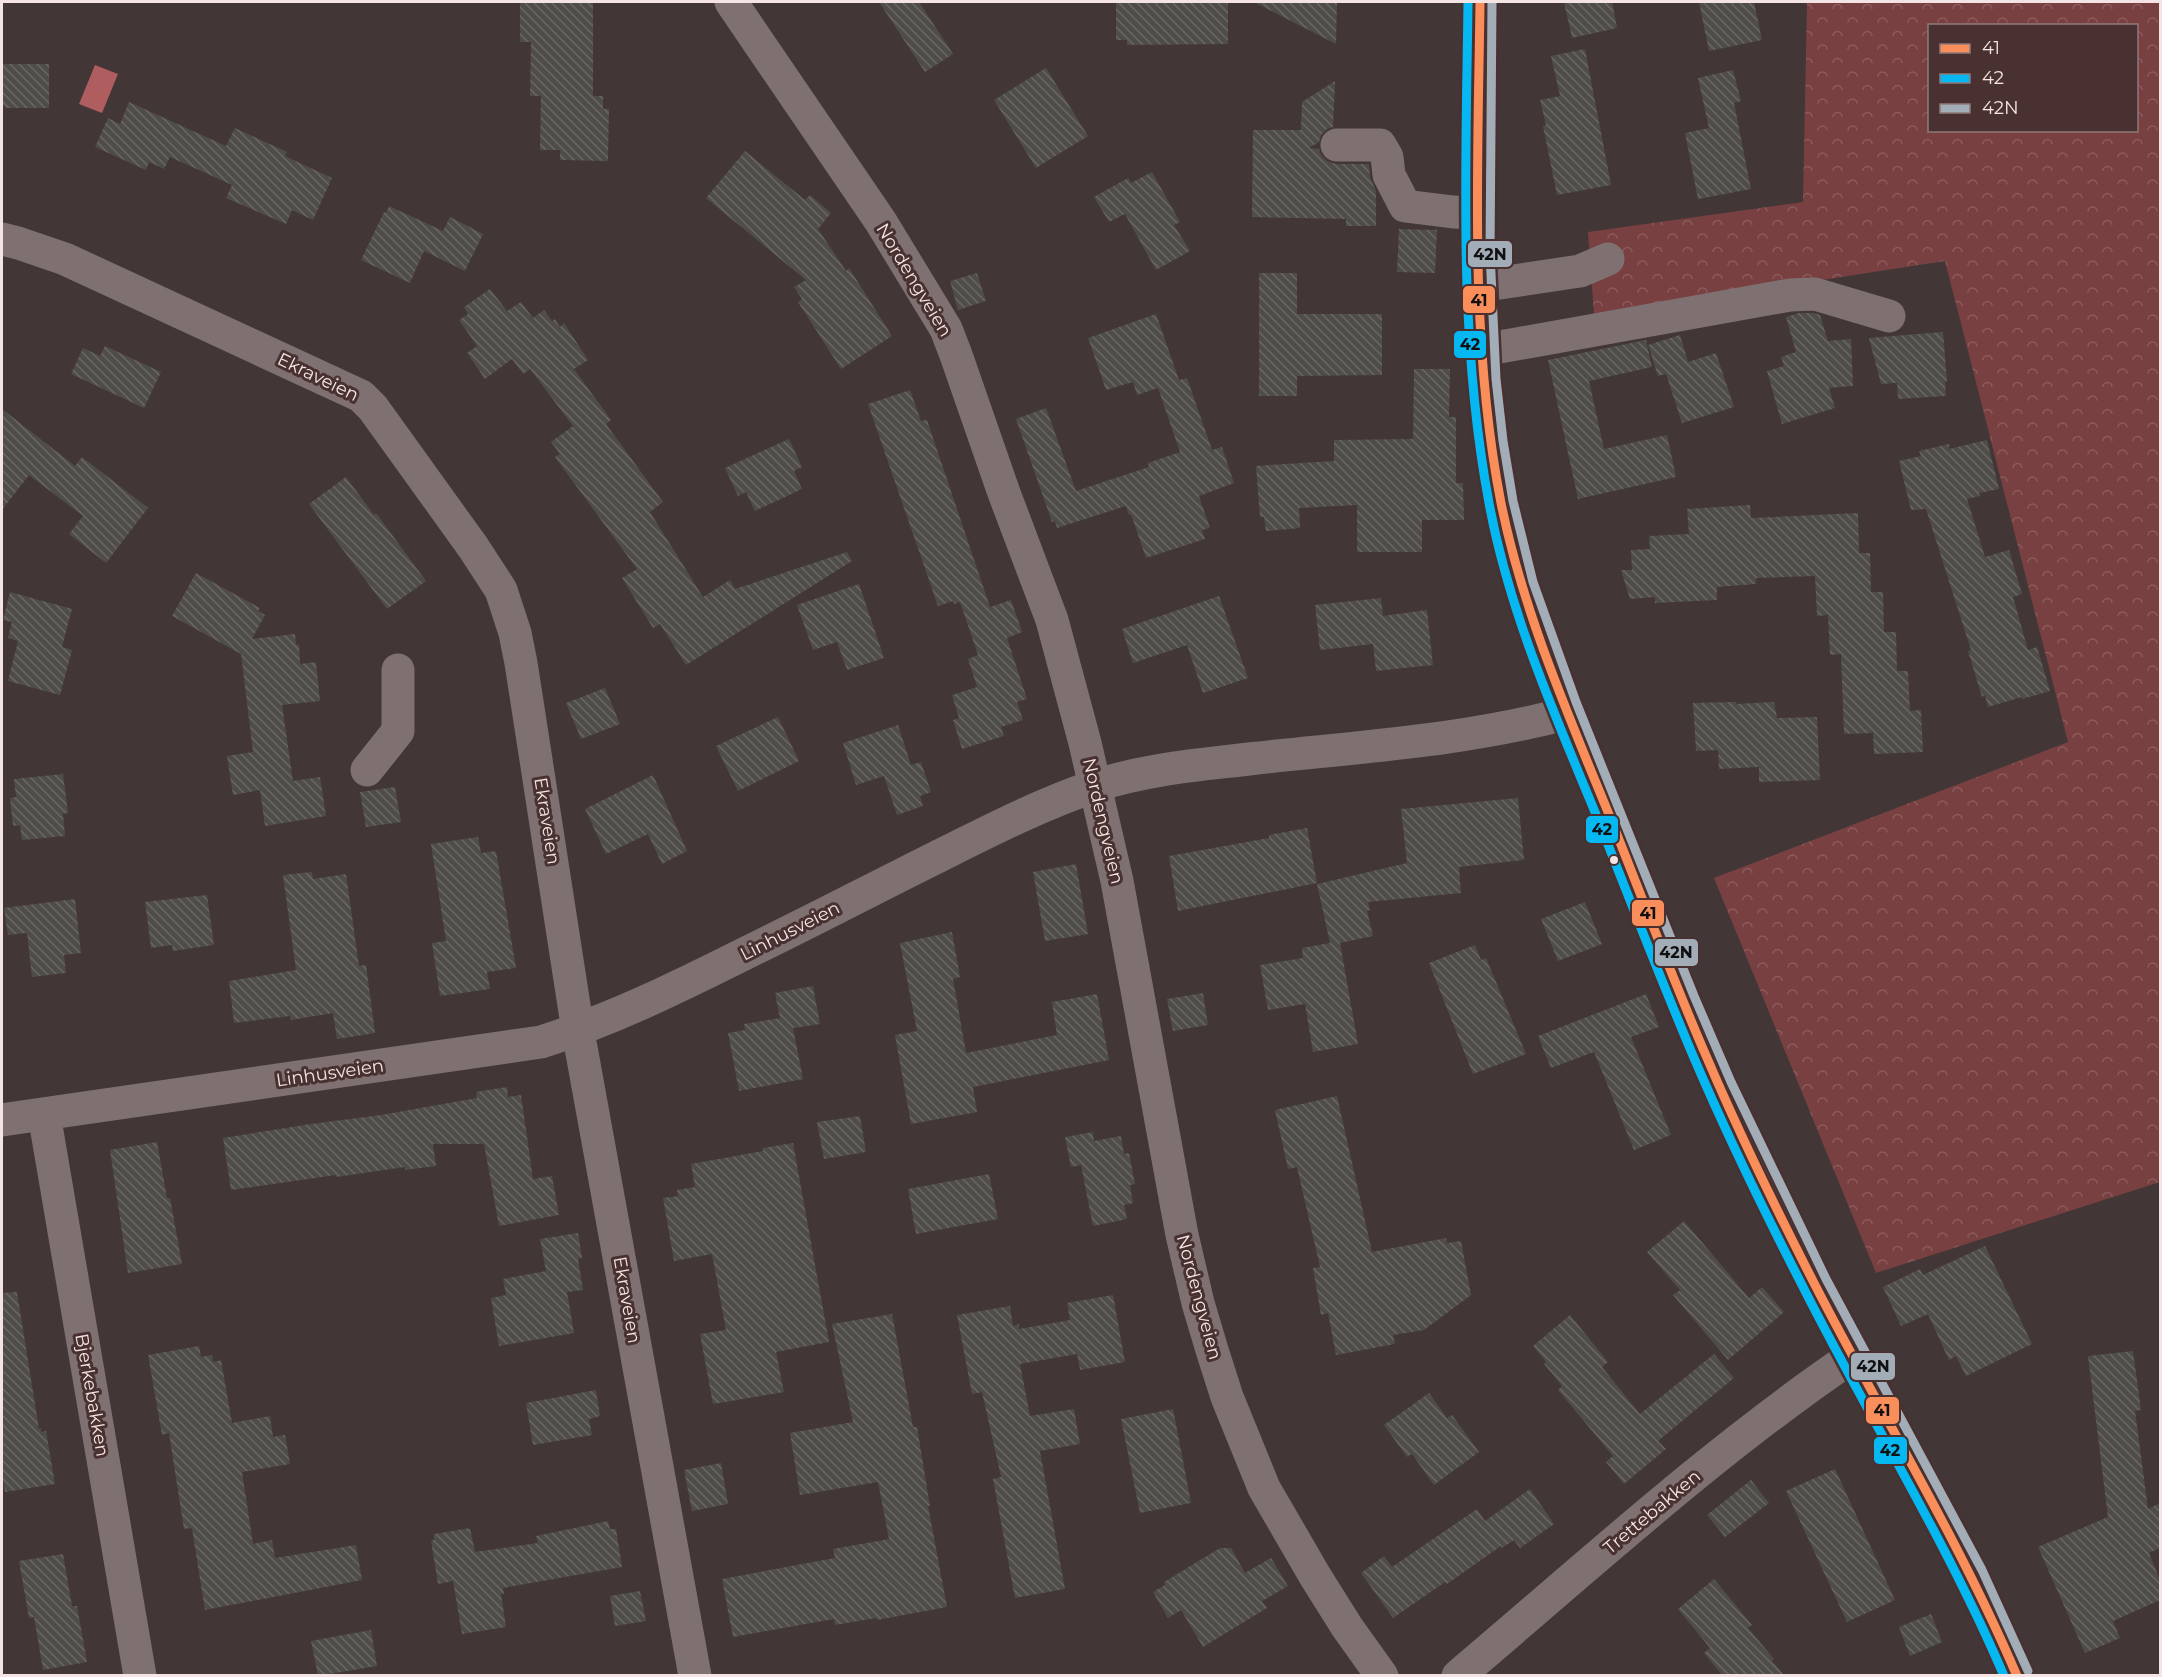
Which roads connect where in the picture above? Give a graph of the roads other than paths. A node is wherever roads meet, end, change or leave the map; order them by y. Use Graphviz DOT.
graph roads {
  1 [pos="731,2"];
  2 [pos="1480,2"];
  3 [pos="1337,145"];
  4 [pos="1479,213"];
  5 [pos="2,239"];
  6 [pos="1608,259"];
  7 [pos="1480,286"];
  8 [pos="1889,316"];
  9 [pos="1483,350"];
  10 [pos="398,670"];
  11 [pos="1568,713"];
  12 [pos="367,770"];
  13 [pos="1095,786"];
  14 [pos="578,1030"];
  15 [pos="44,1114"];
  16 [pos="2,1120"];
  17 [pos="1853,1356"];
  18 [pos="140,1676"];
  19 [pos="695,1676"];
  20 [pos="1382,1676"];
  21 [pos="1458,1676"];
  22 [pos="2017,1676"];
  1 -- 13 [label="street, Nordengveien"];
  2 -- 4 [label="main road"];
  3 -- 4 [label="street"];
  4 -- 7 [label="main road"];
  5 -- 14 [label="street, Ekraveien"];
  6 -- 7 [label="street"];
  7 -- 9 [label="main road"];
  8 -- 9 [label="street"];
  9 -- 11 [label="main road"];
  10 -- 12 [label="street"];
  11 -- 13 [label="street, Linhusveien"];
  11 -- 17 [label="main road"];
  13 -- 14 [label="street, Linhusveien"];
  13 -- 20 [label="street, Nordengveien"];
  14 -- 15 [label="street, Linhusveien"];
  14 -- 19 [label="street, Ekraveien"];
  15 -- 16 [label="street, Linhusveien"];
  15 -- 18 [label="street, Bjerkebakken"];
  17 -- 21 [label="street, Trettebakken"];
  17 -- 22 [label="main road"];
}
